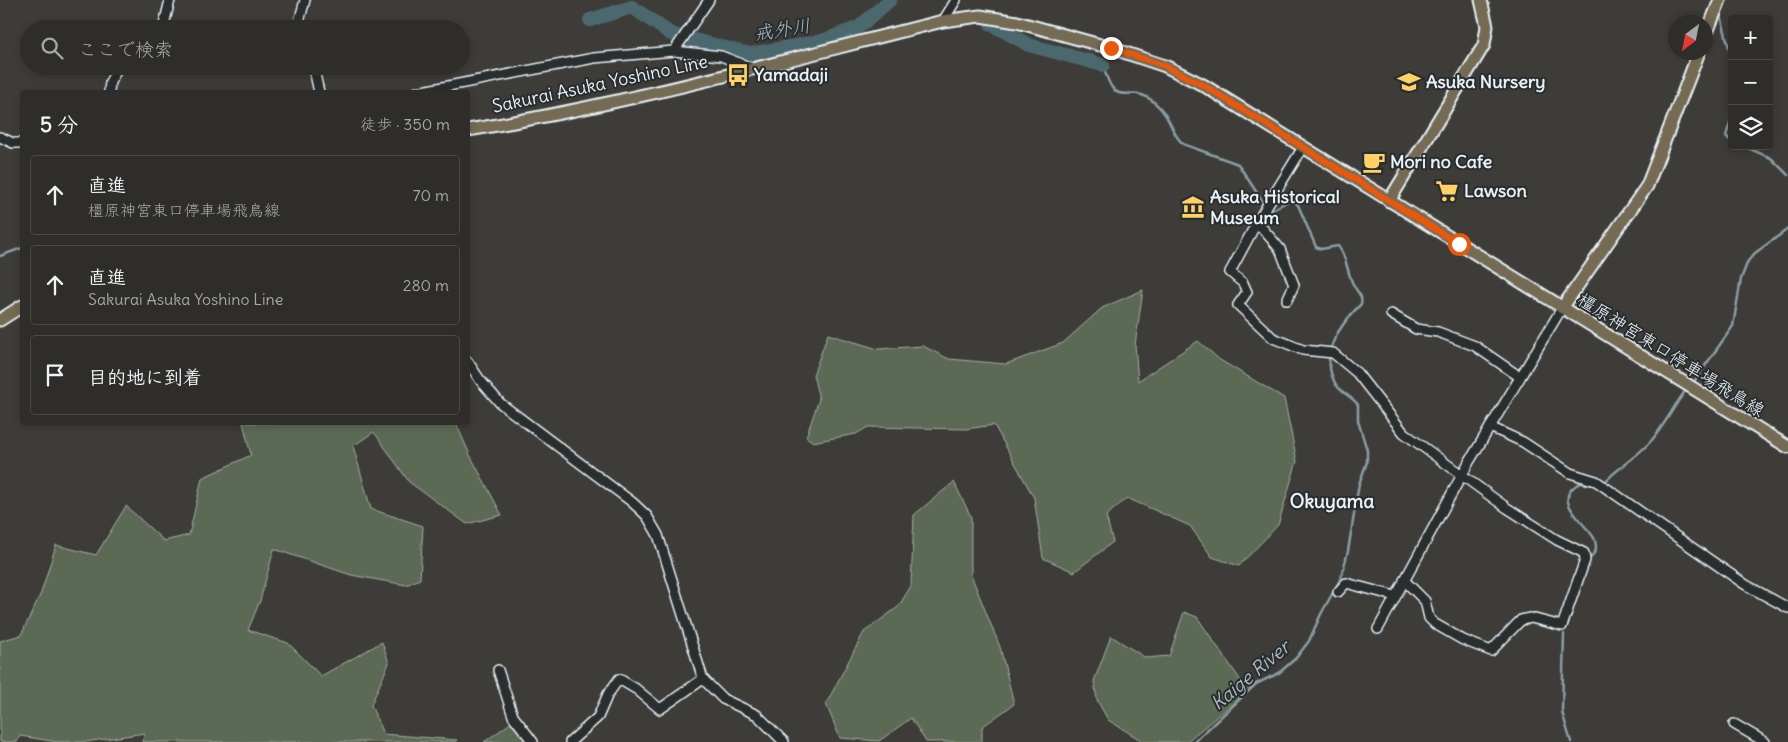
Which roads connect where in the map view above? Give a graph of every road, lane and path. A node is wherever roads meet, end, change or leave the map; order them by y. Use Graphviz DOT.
graph roads {
  1 [pos="170,0"];
  2 [pos="305,0"];
  3 [pos="708,0"];
  4 [pos="956,0"];
  5 [pos="1480,0"];
  6 [pos="1717,1"];
  7 [pos="1712,15"];
  8 [pos="165,20"];
  9 [pos="299,20"];
  10 [pos="943,20"];
  11 [pos="674,51"];
  12 [pos="1696,60"];
  13 [pos="752,68"];
  14 [pos="114,75"];
  15 [pos="315,75"];
  16 [pos="109,90"];
  17 [pos="319,90"];
  18 [pos="427,90"];
  19 [pos="470,130"];
  20 [pos="0,137"];
  21 [pos="20,143"];
  22 [pos="1302,149"];
  23 [pos="1389,201"];
  24 [pos="1257,222"];
  25 [pos="1287,300"];
  26 [pos="20,307"];
  27 [pos="1562,308"];
  28 [pos="1391,314"];
  29 [pos="0,320"];
  30 [pos="470,365"];
  31 [pos="1520,377"];
  32 [pos="1490,427"];
  33 [pos="1788,447"];
  34 [pos="1462,476"];
  35 [pos="1404,580"];
  36 [pos="1338,592"];
  37 [pos="1395,596"];
  38 [pos="1788,608"];
  39 [pos="1378,629"];
  40 [pos="498,670"];
  41 [pos="703,679"];
  42 [pos="1734,724"];
  43 [pos="768,726"];
  44 [pos="532,742"];
  45 [pos="570,742"];
  46 [pos="772,742"];
  47 [pos="784,742"];
  48 [pos="1765,742"];
  1 -- 8 [label="street"];
  2 -- 9 [label="street"];
  3 -- 11 [label="street"];
  4 -- 10 [label="street"];
  5 -- 23 [label="main road"];
  6 -- 7 [label="main road"];
  10 -- 13 [label="main road, Sakurai Asuka Yoshino Line"];
  10 -- 22 [label="main road, Sakurai Asuka Yoshino Line"];
  11 -- 13 [label="street"];
  11 -- 18 [label="street"];
  12 -- 27 [label="main road, 橿原神宮東口停車場飛鳥線"];
  13 -- 19 [label="main road, Sakurai Asuka Yoshino Line"];
  14 -- 16 [label="street"];
  15 -- 17 [label="street"];
  20 -- 21 [label="street"];
  22 -- 23 [label="main road, Sakurai Asuka Yoshino Line"];
  22 -- 24 [label="street"];
  23 -- 27 [label="main road, 橿原神宮東口停車場飛鳥線"];
  24 -- 25 [label="street"];
  24 -- 34 [label="street"];
  26 -- 29 [label="main road"];
  27 -- 31 [label="street"];
  27 -- 33 [label="main road, 橿原神宮東口停車場飛鳥線"];
  28 -- 31 [label="street"];
  30 -- 41 [label="street"];
  31 -- 32 [label="street"];
  32 -- 34 [label="street"];
  32 -- 38 [label="street"];
  34 -- 35 [label="street"];
  34 -- 35 [label="street"];
  35 -- 37 [label="street"];
  36 -- 37 [label="street"];
  37 -- 39 [label="street"];
  40 -- 44 [label="street"];
  41 -- 43 [label="street"];
  41 -- 45 [label="street"];
  42 -- 48 [label="street"];
  43 -- 46 [label="street"];
  43 -- 47 [label="street"];
}
